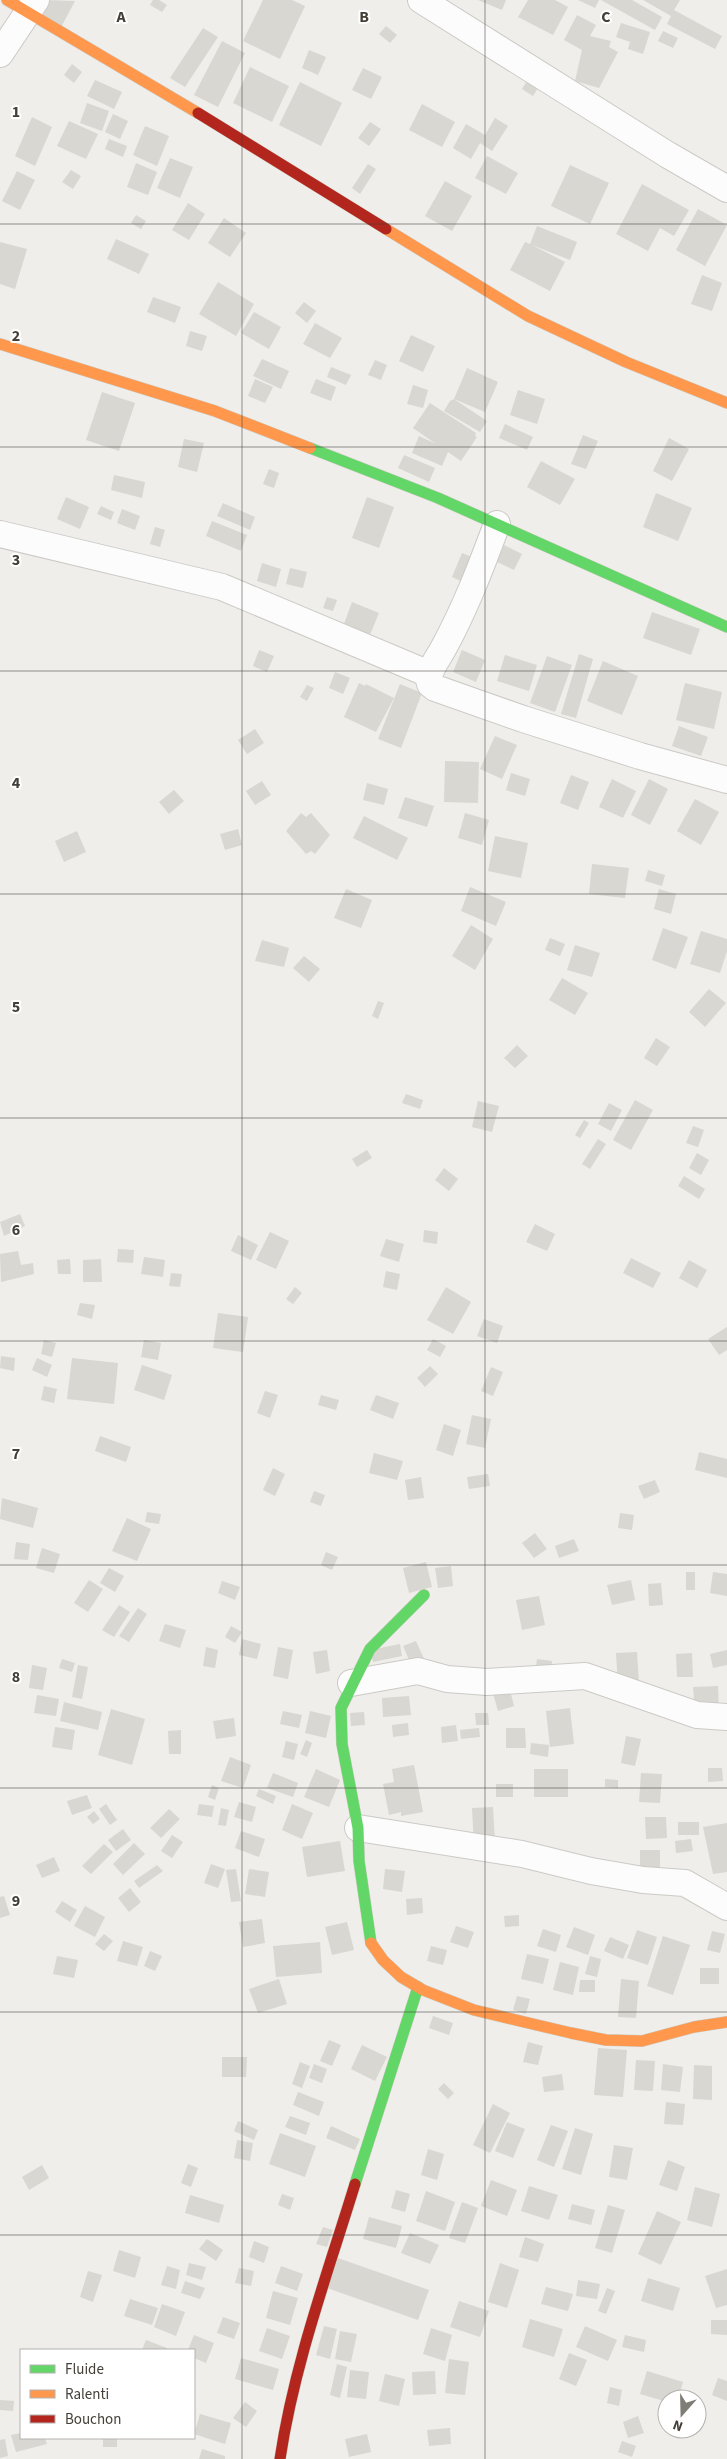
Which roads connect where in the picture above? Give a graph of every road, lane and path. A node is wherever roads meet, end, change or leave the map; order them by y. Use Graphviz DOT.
graph roads {
  1 [pos="420,0"];
  2 [pos="24,4"];
  3 [pos="0,54"];
  4 [pos="727,189"];
  5 [pos="0,344"];
  6 [pos="727,403"];
  7 [pos="497,524"];
  8 [pos="0,534"];
  9 [pos="727,627"];
  10 [pos="429,674"];
  11 [pos="727,780"];
  12 [pos="424,1595"];
  13 [pos="351,1683"];
  14 [pos="727,1717"];
  15 [pos="358,1828"];
  16 [pos="727,1907"];
  17 [pos="418,1987"];
  18 [pos="727,2022"];
  19 [pos="280,2459"];
  1 -- 4 [label="street"];
  2 -- 3 [label="street"];
  2 -- 6 [label="street"];
  5 -- 7 [label="street"];
  7 -- 9 [label="street"];
  7 -- 10 [label="street"];
  8 -- 10 [label="street"];
  10 -- 11 [label="street"];
  12 -- 13 [label="street"];
  13 -- 14 [label="street"];
  13 -- 15 [label="street"];
  15 -- 16 [label="street"];
  15 -- 17 [label="street"];
  17 -- 18 [label="street"];
  17 -- 19 [label="street"];
}
